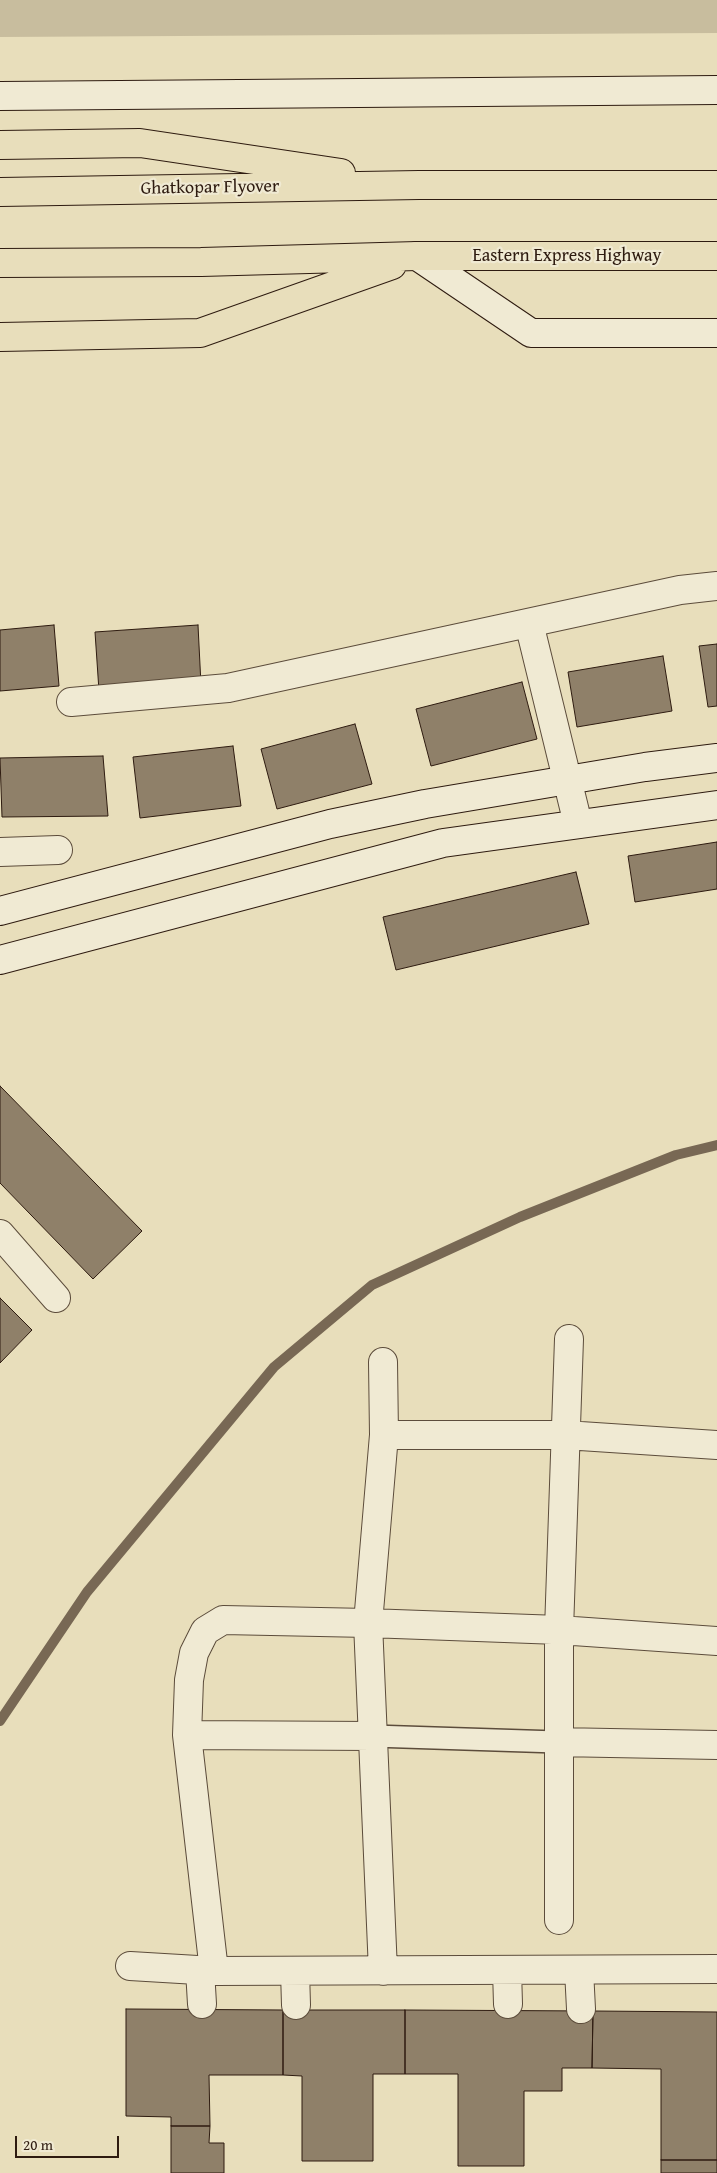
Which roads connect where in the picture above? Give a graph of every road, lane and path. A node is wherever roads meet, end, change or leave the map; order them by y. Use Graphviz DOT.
graph roads {
  1 [pos="717,90"];
  2 [pos="0,96"];
  3 [pos="0,145"];
  4 [pos="419,185"];
  5 [pos="717,185"];
  6 [pos="0,192"];
  7 [pos="417,256"];
  8 [pos="717,256"];
  9 [pos="0,263"];
  10 [pos="717,333"];
  11 [pos="0,337"];
  12 [pos="717,586"];
  13 [pos="529,623"];
  14 [pos="71,702"];
  15 [pos="717,758"];
  16 [pos="567,780"];
  17 [pos="717,805"];
  18 [pos="578,824"];
  19 [pos="58,850"];
  20 [pos="0,852"];
  21 [pos="0,911"];
  22 [pos="0,960"];
  23 [pos="0,1234"];
  24 [pos="56,1298"];
  25 [pos="569,1339"];
  26 [pos="384,1362"];
  27 [pos="384,1435"];
  28 [pos="565,1435"];
  29 [pos="717,1445"];
  30 [pos="368,1623"];
  31 [pos="558,1630"];
  32 [pos="717,1641"];
  33 [pos="187,1735"];
  34 [pos="373,1736"];
  35 [pos="557,1742"];
  36 [pos="717,1745"];
  37 [pos="559,1920"];
  38 [pos="130,1966"];
  39 [pos="717,1969"];
  40 [pos="207,1970"];
  41 [pos="506,1970"];
  42 [pos="579,1970"];
  43 [pos="295,1971"];
  44 [pos="383,1971"];
  45 [pos="202,2004"];
  46 [pos="508,2004"];
  47 [pos="296,2005"];
  48 [pos="581,2009"];
  1 -- 2 [label="street"];
  3 -- 4 [label="highway"];
  4 -- 5 [label="highway"];
  4 -- 6 [label="highway, Ghatkopar Flyover"];
  7 -- 8 [label="highway, Eastern Express Highway"];
  7 -- 9 [label="highway"];
  7 -- 10 [label="street"];
  7 -- 11 [label="highway"];
  12 -- 13 [label="street"];
  13 -- 14 [label="street"];
  13 -- 16 [label="street"];
  15 -- 16 [label="street"];
  16 -- 18 [label="street"];
  16 -- 21 [label="street"];
  17 -- 18 [label="street"];
  18 -- 22 [label="street"];
  19 -- 20 [label="street"];
  23 -- 24 [label="street"];
  25 -- 28 [label="street"];
  26 -- 27 [label="street"];
  27 -- 28 [label="street"];
  27 -- 30 [label="street"];
  28 -- 29 [label="street"];
  28 -- 31 [label="street"];
  30 -- 31 [label="street"];
  30 -- 33 [label="street"];
  30 -- 34 [label="street"];
  31 -- 32 [label="street"];
  31 -- 35 [label="street"];
  33 -- 34 [label="street"];
  33 -- 40 [label="street"];
  34 -- 35 [label="lane"];
  34 -- 44 [label="street"];
  35 -- 36 [label="street"];
  35 -- 37 [label="street"];
  38 -- 40 [label="street"];
  39 -- 42 [label="street"];
  40 -- 43 [label="street"];
  40 -- 45 [label="street"];
  41 -- 42 [label="street"];
  41 -- 44 [label="street"];
  41 -- 46 [label="street"];
  42 -- 48 [label="street"];
  43 -- 44 [label="street"];
  43 -- 47 [label="street"];
}
